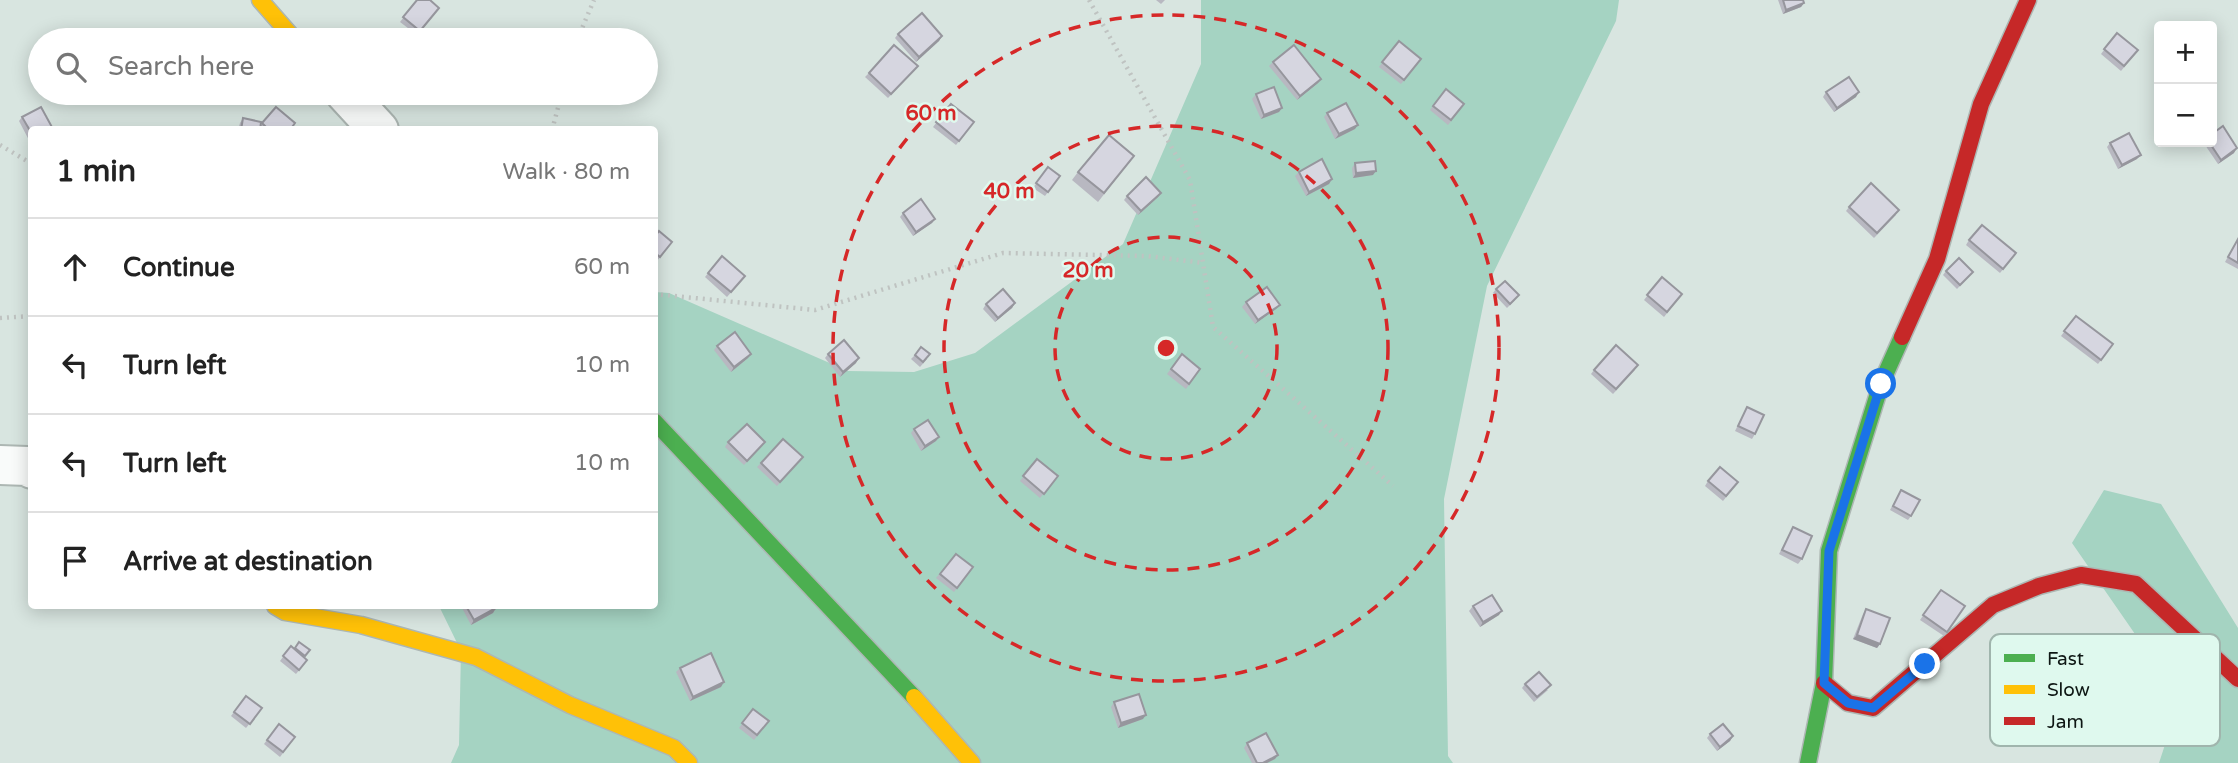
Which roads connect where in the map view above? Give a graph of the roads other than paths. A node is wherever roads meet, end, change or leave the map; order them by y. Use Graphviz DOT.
graph roads {
  1 [pos="260,0"];
  2 [pos="2028,0"];
  3 [pos="284,28"];
  4 [pos="356,105"];
  5 [pos="375,126"];
  6 [pos="658,425"];
  7 [pos="0,465"];
  8 [pos="28,467"];
  9 [pos="280,609"];
  10 [pos="2190,634"];
  11 [pos="2220,662"];
  12 [pos="2238,679"];
  13 [pos="1824,683"];
  14 [pos="689,763"];
  15 [pos="972,763"];
  16 [pos="1808,763"];
  1 -- 3 [label="street"];
  2 -- 13 [label="street"];
  4 -- 5 [label="street"];
  6 -- 15 [label="street"];
  7 -- 8 [label="street"];
  9 -- 14 [label="street"];
  10 -- 13 [label="street"];
  11 -- 12 [label="street"];
  13 -- 16 [label="street"];
}
